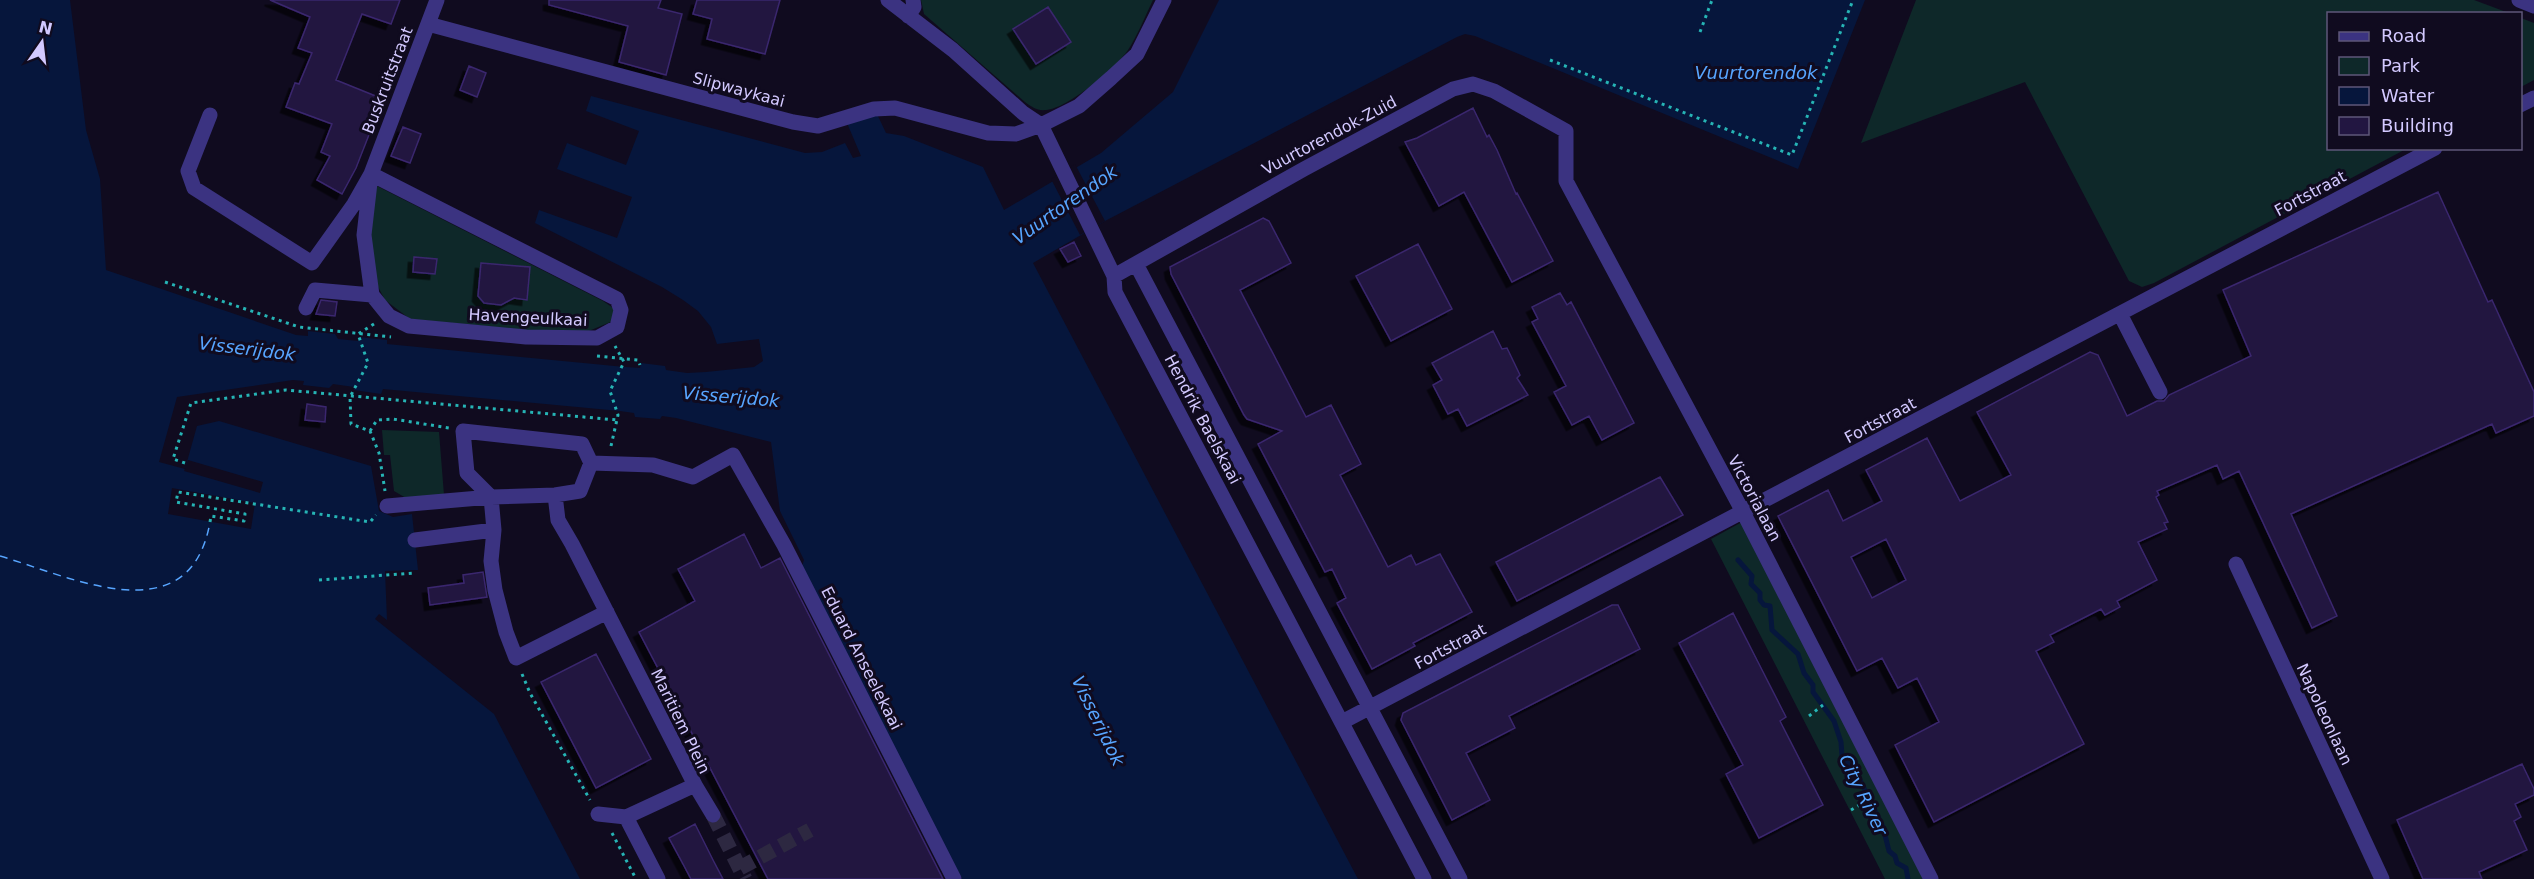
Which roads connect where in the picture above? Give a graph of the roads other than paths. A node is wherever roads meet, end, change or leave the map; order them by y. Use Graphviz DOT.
graph roads {
  1 [pos="437,0"];
  2 [pos="888,0"];
  3 [pos="914,0"];
  4 [pos="1164,0"];
  5 [pos="2519,0"];
  6 [pos="2534,6"];
  7 [pos="908,16"];
  8 [pos="428,24"];
  9 [pos="210,115"];
  10 [pos="1041,125"];
  11 [pos="1566,131"];
  12 [pos="2431,150"];
  13 [pos="371,174"];
  14 [pos="1136,264"];
  15 [pos="1114,276"];
  16 [pos="372,295"];
  17 [pos="306,308"];
  18 [pos="2120,314"];
  19 [pos="2160,392"];
  20 [pos="591,463"];
  21 [pos="555,495"];
  22 [pos="491,497"];
  23 [pos="387,506"];
  24 [pos="1743,512"];
  25 [pos="494,530"];
  26 [pos="415,540"];
  27 [pos="2236,564"];
  28 [pos="607,612"];
  29 [pos="1370,708"];
  30 [pos="1342,722"];
  31 [pos="694,786"];
  32 [pos="598,814"];
  33 [pos="712,815"];
  34 [pos="626,817"];
  35 [pos="658,879"];
  36 [pos="954,879"];
  37 [pos="1424,879"];
  38 [pos="1460,879"];
  39 [pos="1931,879"];
  40 [pos="2382,879"];
  1 -- 8 [label="street, Buskruitstraat"];
  2 -- 7 [label="street"];
  3 -- 7 [label="street"];
  4 -- 10 [label="street, Slipwaykaai"];
  5 -- 6 [label="street"];
  7 -- 10 [label="street, Hendrik Baelskaai"];
  8 -- 10 [label="street, Slipwaykaai"];
  8 -- 13 [label="street, Buskruitstraat"];
  9 -- 13 [label="street"];
  10 -- 15 [label="street, Hendrik Baelskaai"];
  11 -- 14 [label="street, Vuurtorendok-Zuid"];
  11 -- 24 [label="street, Victorialaan"];
  12 -- 18 [label="street, Fortstraat"];
  13 -- 16 [label="street"];
  13 -- 16 [label="street, Havengeulkaai"];
  14 -- 15 [label="street, Vuurtorendok-Zuid"];
  14 -- 29 [label="street, Hendrik Baelskaai"];
  15 -- 30 [label="street, Hendrik Baelskaai"];
  16 -- 17 [label="street"];
  18 -- 19 [label="street"];
  18 -- 24 [label="street, Fortstraat"];
  20 -- 21 [label="street"];
  20 -- 22 [label="street"];
  20 -- 36 [label="street, Eduard Anseelekaai"];
  21 -- 22 [label="street"];
  21 -- 28 [label="street, Maritiem Plein"];
  22 -- 23 [label="street"];
  22 -- 25 [label="street"];
  24 -- 29 [label="street, Fortstraat"];
  24 -- 39 [label="street, Victorialaan"];
  25 -- 26 [label="street"];
  25 -- 28 [label="street"];
  27 -- 40 [label="street, Napoleonlaan"];
  28 -- 31 [label="street, Maritiem Plein"];
  29 -- 30 [label="street, Fortstraat"];
  29 -- 38 [label="street, Hendrik Baelskaai"];
  30 -- 37 [label="street, Hendrik Baelskaai"];
  31 -- 33 [label="street"];
  31 -- 34 [label="street, Maritiem Plein"];
  32 -- 34 [label="street"];
  34 -- 35 [label="street"];
}
